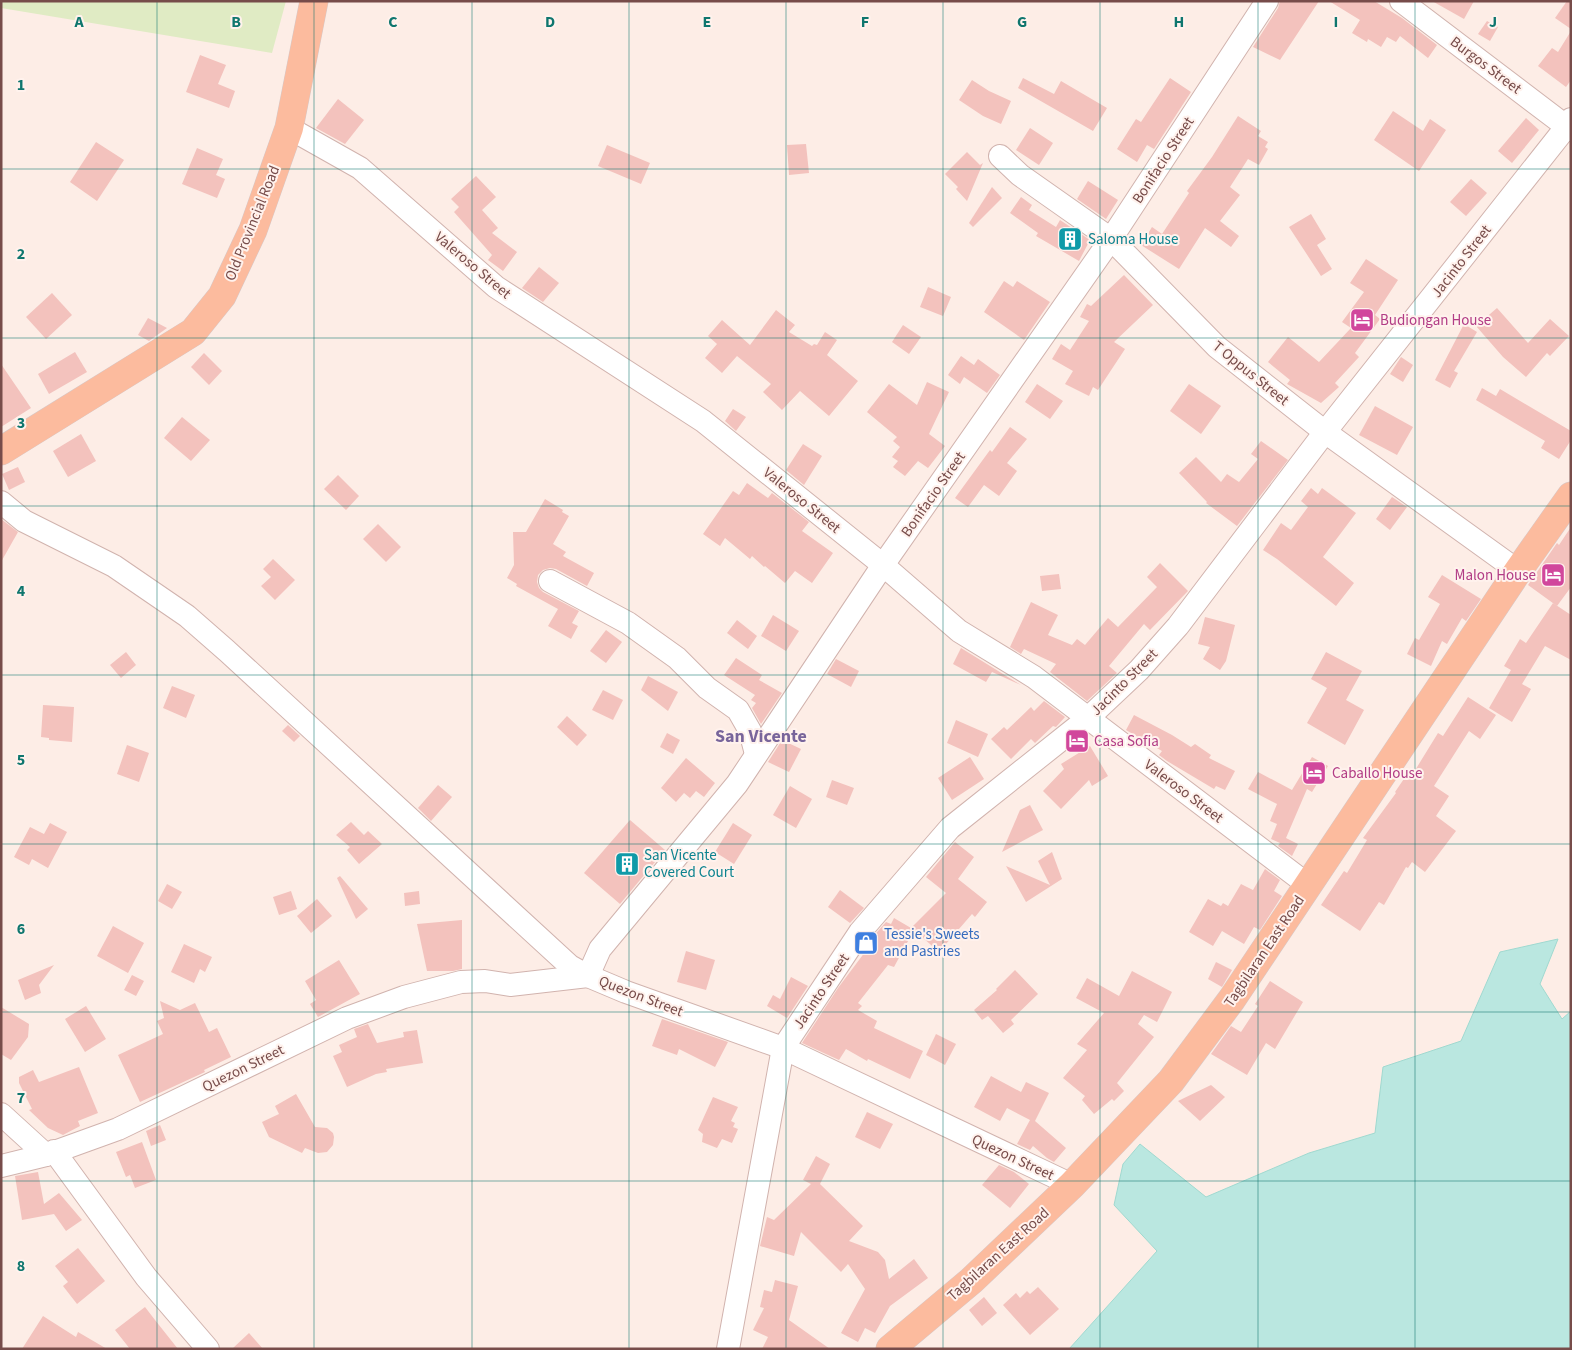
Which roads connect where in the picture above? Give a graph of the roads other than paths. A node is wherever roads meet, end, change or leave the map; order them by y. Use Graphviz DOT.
graph roads {
  1 [pos="314,1"];
  2 [pos="1267,1"];
  3 [pos="1400,1"];
  4 [pos="1569,125"];
  5 [pos="289,128"];
  6 [pos="1000,156"];
  7 [pos="1111,239"];
  8 [pos="1325,432"];
  9 [pos="1,451"];
  10 [pos="1571,496"];
  11 [pos="1,502"];
  12 [pos="883,565"];
  13 [pos="1518,571"];
  14 [pos="550,581"];
  15 [pos="1087,718"];
  16 [pos="756,754"];
  17 [pos="1308,885"];
  18 [pos="588,976"];
  19 [pos="783,1048"];
  20 [pos="1,1114"];
  21 [pos="50,1153"];
  22 [pos="1,1166"];
  23 [pos="1072,1185"];
  24 [pos="208,1349"];
  25 [pos="728,1349"];
  26 [pos="890,1349"];
  1 -- 5 [label="main road, Old Provincial Road"];
  2 -- 7 [label="street, Bonifacio Street"];
  3 -- 4 [label="street, Burgos Street"];
  4 -- 8 [label="street, Jacinto Street"];
  5 -- 9 [label="main road, Old Provincial Road"];
  5 -- 12 [label="street, Valeroso Street"];
  6 -- 7 [label="street, T Oppus Street"];
  7 -- 8 [label="street, T Oppus Street"];
  7 -- 12 [label="street, Bonifacio Street"];
  8 -- 13 [label="street, T Oppus Street"];
  8 -- 15 [label="street, Jacinto Street"];
  10 -- 13 [label="main road, Tagbilaran East Road"];
  11 -- 18 [label="street"];
  12 -- 15 [label="street, Valeroso Street"];
  12 -- 16 [label="street, Bonifacio Street"];
  13 -- 17 [label="main road, Tagbilaran East Road"];
  14 -- 16 [label="street"];
  15 -- 17 [label="street, Valeroso Street"];
  15 -- 19 [label="street, Jacinto Street"];
  16 -- 18 [label="street, Bonifacio Street"];
  17 -- 23 [label="main road, Tagbilaran East Road"];
  18 -- 19 [label="street, Quezon Street"];
  18 -- 21 [label="street, Quezon Street"];
  19 -- 23 [label="street, Quezon Street"];
  19 -- 25 [label="street, Jacinto Street"];
  20 -- 21 [label="street"];
  21 -- 22 [label="street, Quezon Street"];
  21 -- 24 [label="street"];
  23 -- 26 [label="main road, Tagbilaran East Road"];
}
